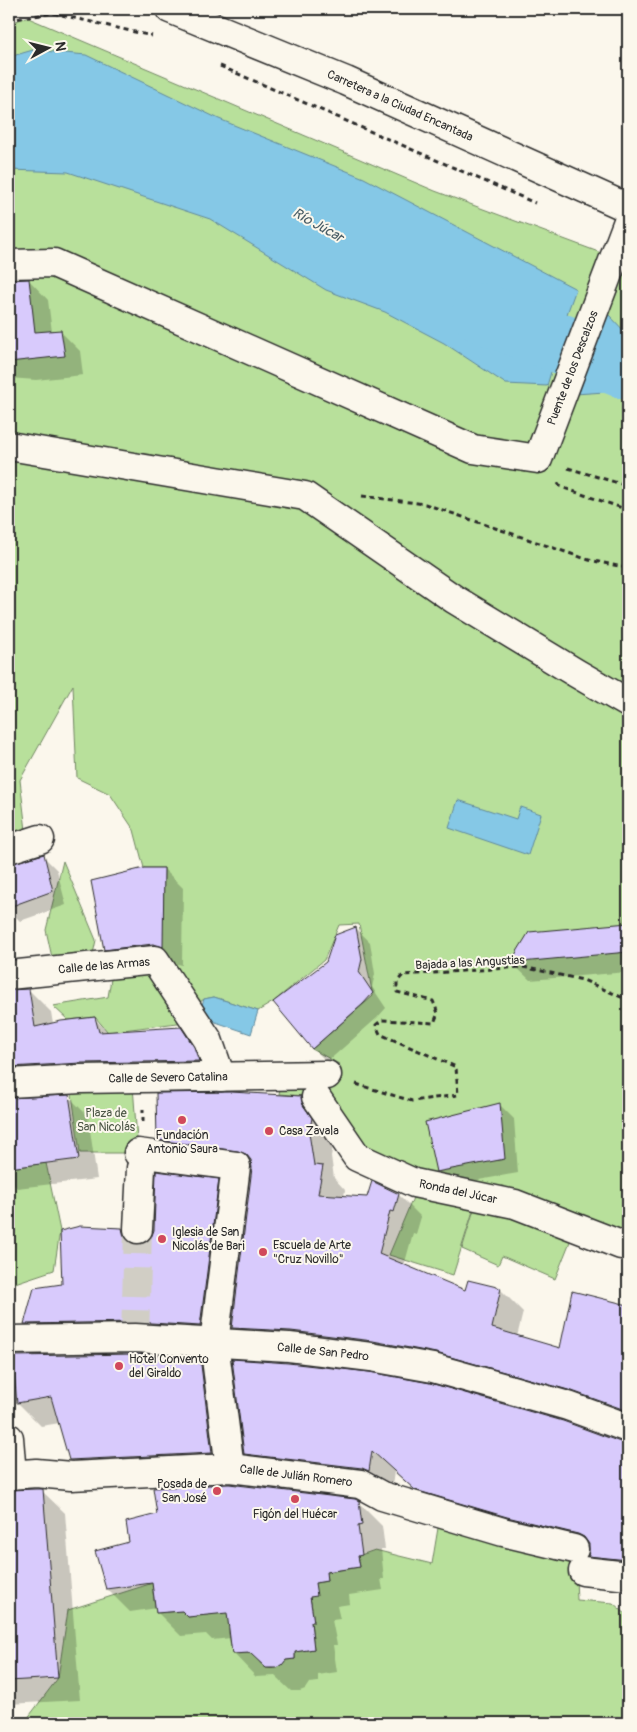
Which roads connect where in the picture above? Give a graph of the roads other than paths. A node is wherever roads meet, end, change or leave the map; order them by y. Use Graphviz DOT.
graph roads {
  1 [pos="170,9"];
  2 [pos="628,208"];
  3 [pos="628,221"];
  4 [pos="9,264"];
  5 [pos="9,446"];
  6 [pos="628,703"];
  7 [pos="40,839"];
  8 [pos="9,849"];
  9 [pos="9,975"];
  10 [pos="221,1077"];
  11 [pos="9,1083"];
  12 [pos="321,1086"];
  13 [pos="138,1230"];
  14 [pos="628,1246"];
  15 [pos="9,1340"];
  16 [pos="214,1343"];
  17 [pos="628,1428"];
  18 [pos="9,1438"];
  19 [pos="230,1468"];
  20 [pos="11,1475"];
  21 [pos="628,1576"];
  1 -- 2 [label="street, Carretera a la Ciudad Encantada"];
  3 -- 4 [label="street, Puente de los Descalzos"];
  5 -- 6 [label="street"];
  7 -- 8 [label="street"];
  9 -- 10 [label="street, Calle de las Armas"];
  10 -- 11 [label="street, Calle de Severo Catalina"];
  10 -- 12 [label="street, Calle de Severo Catalina"];
  12 -- 14 [label="street, Ronda del Júcar"];
  13 -- 16 [label="street"];
  15 -- 16 [label="street, Calle de San Pedro"];
  16 -- 17 [label="street, Calle de San Pedro"];
  16 -- 19 [label="street"];
  18 -- 20 [label="street"];
  19 -- 20 [label="street, Calle de Julián Romero"];
  19 -- 21 [label="street, Calle de Julián Romero"];
}
